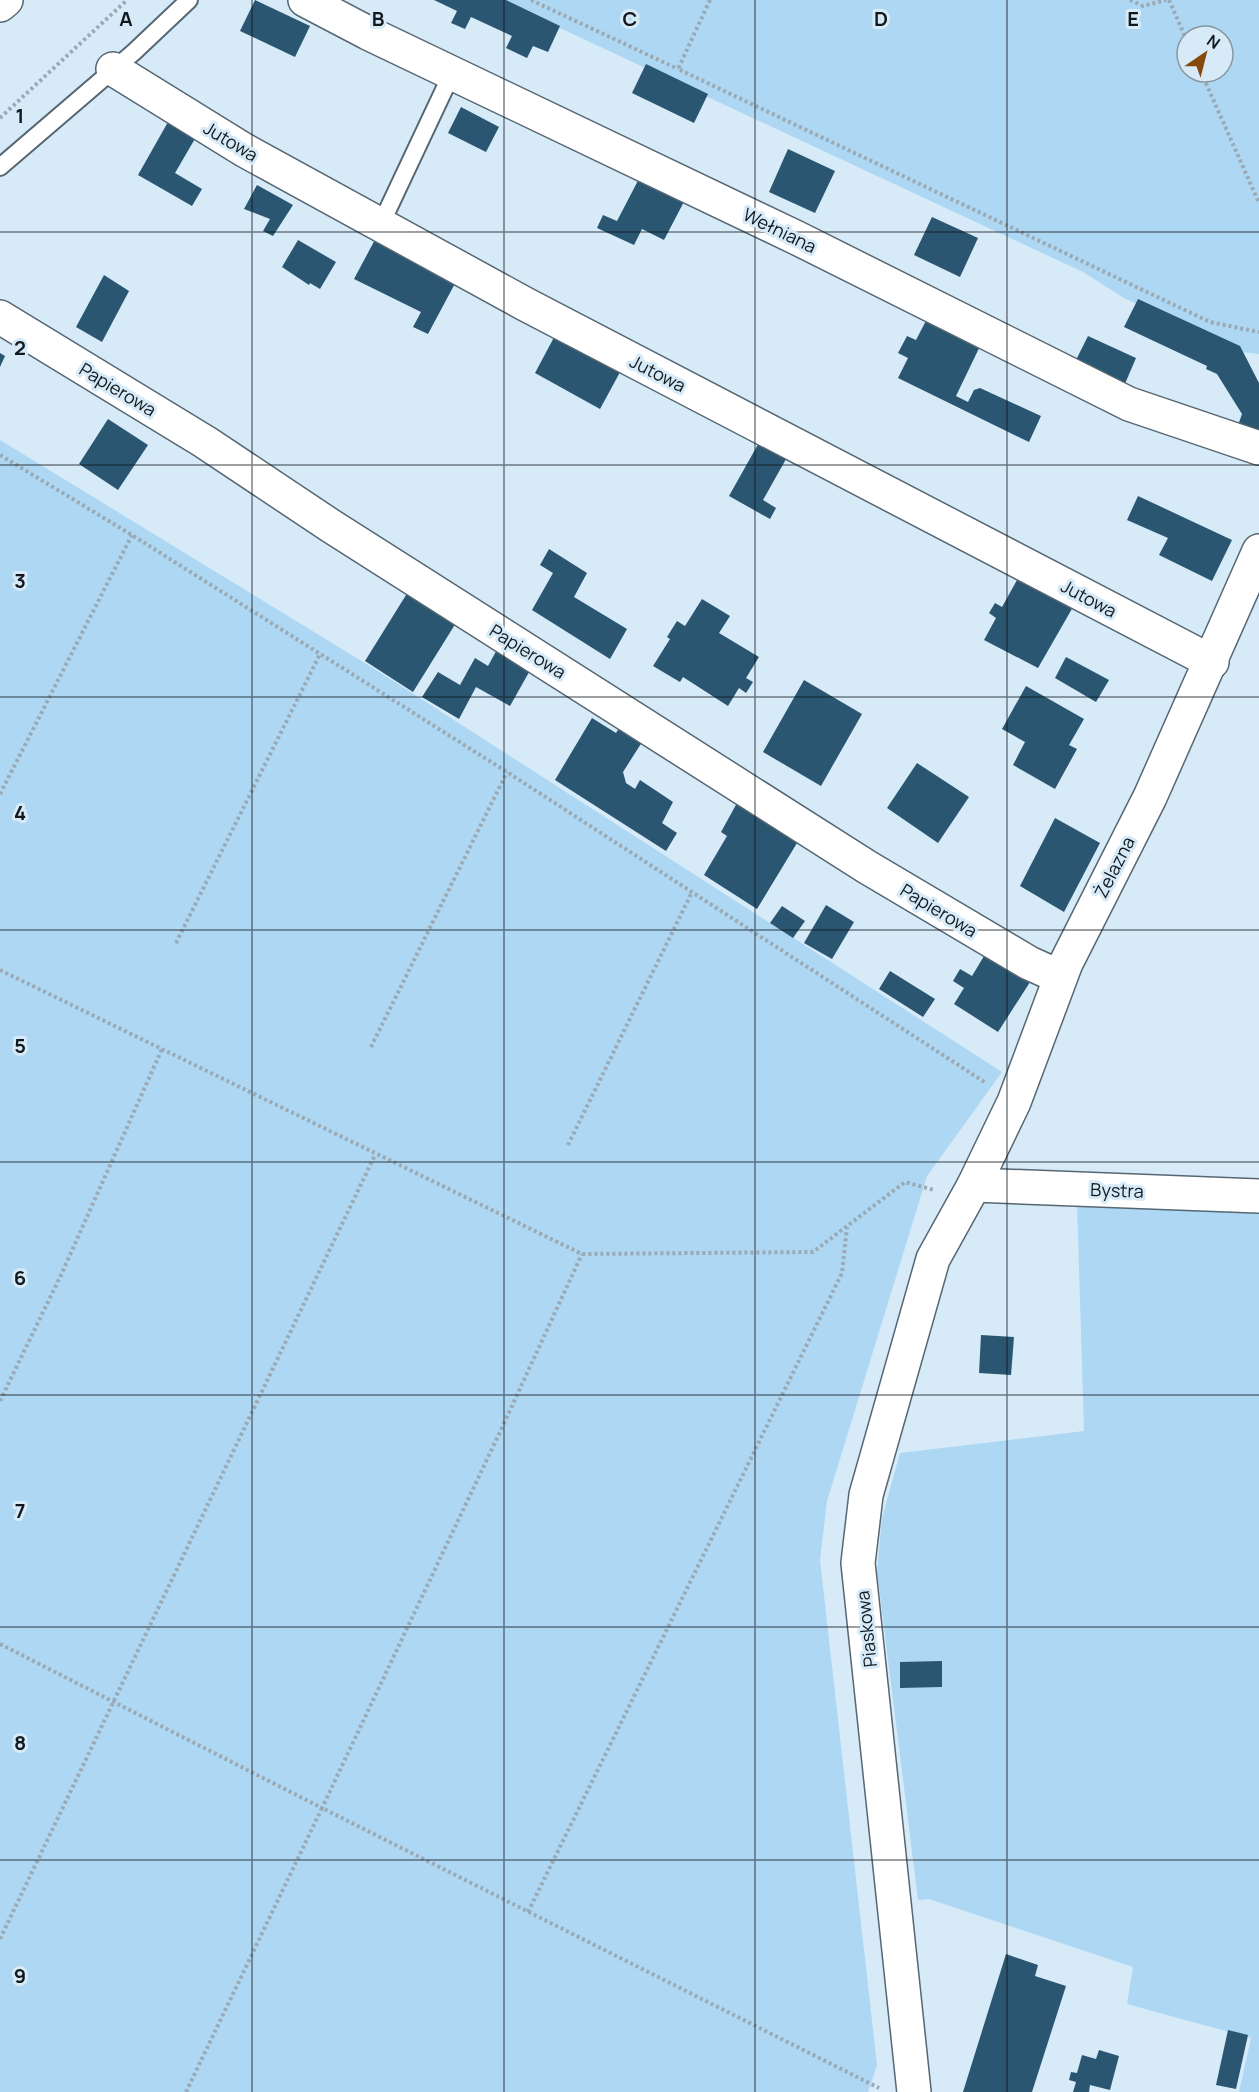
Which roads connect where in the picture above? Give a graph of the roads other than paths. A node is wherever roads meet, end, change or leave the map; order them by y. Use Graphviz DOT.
graph roads {
  1 [pos="6,0"];
  2 [pos="189,0"];
  3 [pos="305,0"];
  4 [pos="0,5"];
  5 [pos="113,69"];
  6 [pos="452,73"];
  7 [pos="0,167"];
  8 [pos="381,224"];
  9 [pos="0,317"];
  10 [pos="1259,448"];
  11 [pos="1259,551"];
  12 [pos="1212,662"];
  13 [pos="1060,977"];
  14 [pos="970,1192"];
  15 [pos="1259,1196"];
  16 [pos="914,2092"];
  1 -- 4 [label="street"];
  2 -- 5 [label="lane"];
  3 -- 6 [label="street, Wełniana"];
  5 -- 7 [label="lane"];
  5 -- 8 [label="street, Jutowa"];
  6 -- 8 [label="lane"];
  6 -- 10 [label="street, Wełniana"];
  8 -- 12 [label="street, Jutowa"];
  9 -- 13 [label="street, Papierowa"];
  11 -- 12 [label="street, Żelazna"];
  12 -- 13 [label="street, Żelazna"];
  13 -- 14 [label="street, Żelazna"];
  14 -- 15 [label="street, Bystra"];
  14 -- 16 [label="street, Piaskowa"];
}
